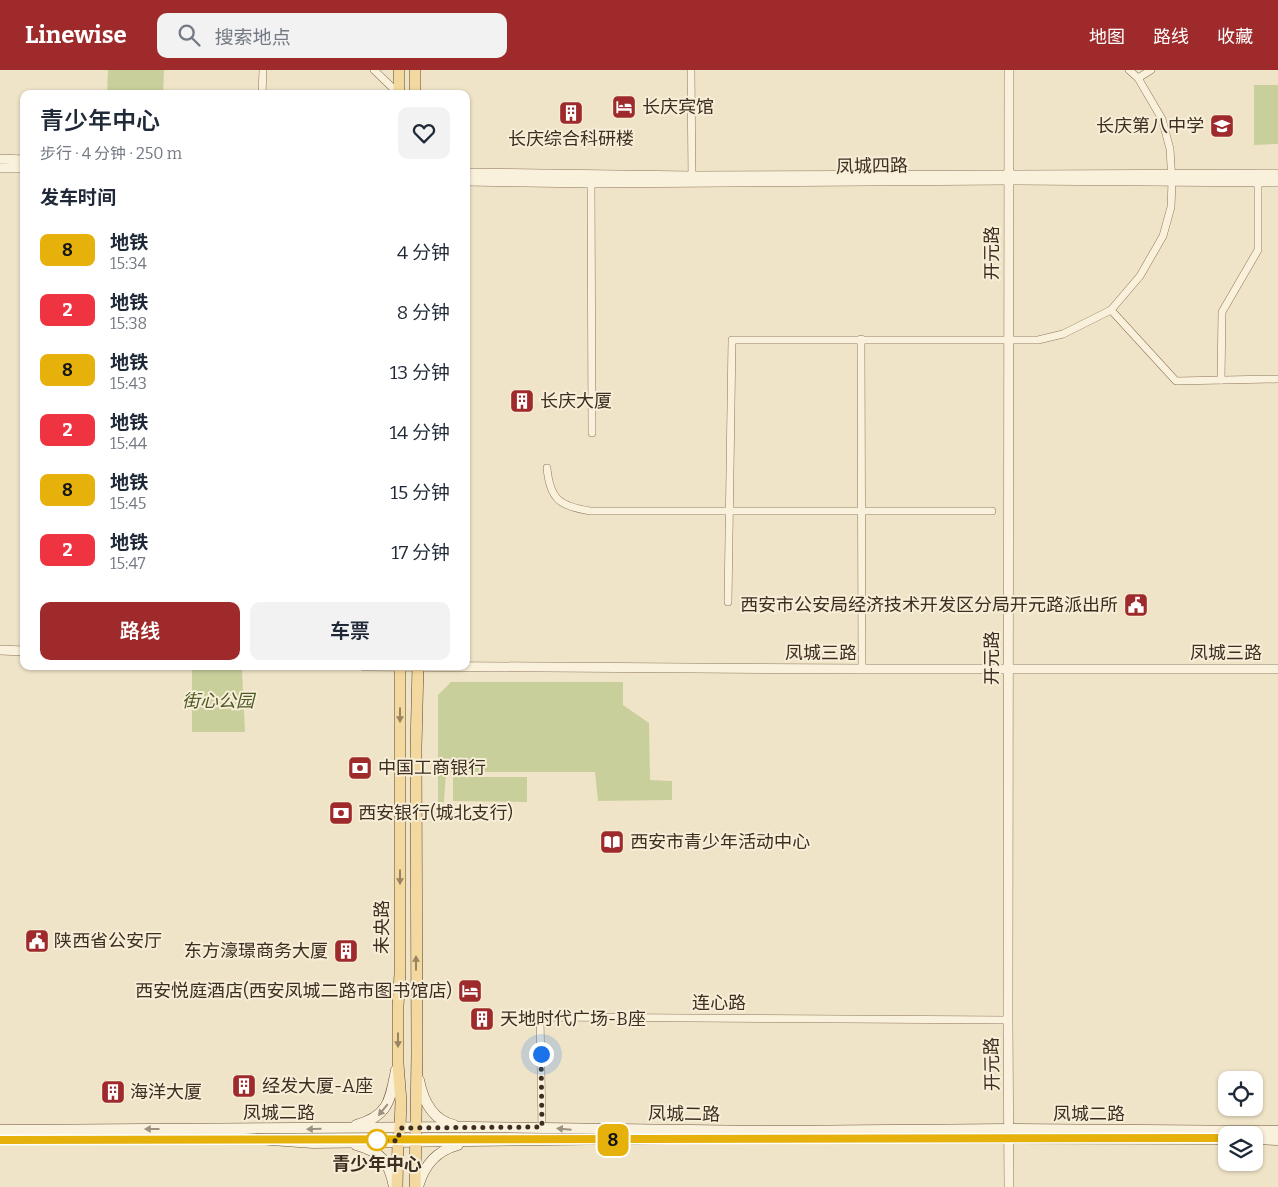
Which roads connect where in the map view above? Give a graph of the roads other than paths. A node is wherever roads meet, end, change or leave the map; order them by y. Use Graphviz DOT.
graph roads {
  1 [pos="263,70"];
  2 [pos="374,70"];
  3 [pos="399,70"];
  4 [pos="415,70"];
  5 [pos="691,70"];
  6 [pos="1009,70"];
  7 [pos="1129,70"];
  8 [pos="1151,70"];
  9 [pos="1138,78"];
  10 [pos="262,90"];
  11 [pos="395,90"];
  12 [pos="399,90"];
  13 [pos="415,90"];
  14 [pos="0,159"];
  15 [pos="20,160"];
  16 [pos="0,168"];
  17 [pos="20,168"];
  18 [pos="470,173"];
  19 [pos="1278,174"];
  20 [pos="1009,177"];
  21 [pos="1172,178"];
  22 [pos="591,179"];
  23 [pos="692,179"];
  24 [pos="470,181"];
  25 [pos="1258,182"];
  26 [pos="1278,182"];
  27 [pos="1111,310"];
  28 [pos="862,339"];
  29 [pos="1009,340"];
  30 [pos="1278,379"];
  31 [pos="1221,380"];
  32 [pos="592,433"];
  33 [pos="546,468"];
  34 [pos="730,511"];
  35 [pos="862,511"];
  36 [pos="992,511"];
  37 [pos="728,602"];
  38 [pos="0,650"];
  39 [pos="20,651"];
  40 [pos="470,667"];
  41 [pos="862,669"];
  42 [pos="1008,669"];
  43 [pos="1278,669"];
  44 [pos="400,670"];
  45 [pos="418,670"];
  46 [pos="1008,1020"];
  47 [pos="398,1064"];
  48 [pos="417,1072"];
  49 [pos="467,1127"];
  50 [pos="542,1127"];
  51 [pos="400,1128"];
  52 [pos="415,1128"];
  53 [pos="332,1129"];
  54 [pos="0,1130"];
  55 [pos="1278,1131"];
  56 [pos="1009,1134"];
  57 [pos="0,1138"];
  58 [pos="1218,1139"];
  59 [pos="1263,1140"];
  60 [pos="1278,1140"];
  61 [pos="398,1141"];
  62 [pos="416,1141"];
  63 [pos="482,1141"];
  64 [pos="335,1143"];
  65 [pos="396,1187"];
  66 [pos="417,1187"];
  67 [pos="1009,1187"];
  1 -- 10 [label="street"];
  2 -- 11 [label="street"];
  3 -- 12 [label="main road"];
  4 -- 13 [label="main road"];
  5 -- 23 [label="street"];
  6 -- 20 [label="street, 开元路"];
  7 -- 9 [label="street"];
  8 -- 9 [label="street"];
  9 -- 21 [label="street"];
  14 -- 15 [label="street"];
  16 -- 17 [label="street"];
  18 -- 22 [label="street, 凤城四路"];
  19 -- 21 [label="street, 凤城四路"];
  20 -- 21 [label="street, 凤城四路"];
  20 -- 23 [label="street, 凤城四路"];
  20 -- 29 [label="street, 开元路"];
  21 -- 25 [label="street, 凤城四路"];
  21 -- 27 [label="street"];
  22 -- 23 [label="street, 凤城四路"];
  22 -- 24 [label="street, 凤城四路"];
  22 -- 32 [label="street"];
  25 -- 26 [label="street, 凤城四路"];
  25 -- 31 [label="street"];
  27 -- 29 [label="street"];
  27 -- 31 [label="street"];
  28 -- 29 [label="street"];
  28 -- 34 [label="street"];
  28 -- 35 [label="street"];
  29 -- 42 [label="street, 开元路"];
  30 -- 31 [label="street"];
  33 -- 34 [label="street"];
  34 -- 35 [label="street"];
  34 -- 37 [label="street"];
  35 -- 36 [label="street"];
  35 -- 41 [label="street"];
  38 -- 39 [label="street"];
  40 -- 41 [label="street, 凤城三路"];
  41 -- 42 [label="street, 凤城三路"];
  42 -- 43 [label="street, 凤城三路"];
  42 -- 46 [label="street, 开元路"];
  44 -- 47 [label="main road, 未央路, one-way"];
  48 -- 45 [label="main road, 未央路, one-way"];
  46 -- 50 [label="street, 连心路"];
  46 -- 56 [label="street, 开元路"];
  47 -- 51 [label="main road, 未央路"];
  47 -- 53 [label="main road, one-way"];
  48 -- 49 [label="main road"];
  48 -- 52 [label="main road, 未央路"];
  49 -- 50 [label="main road, 凤城二路"];
  49 -- 52 [label="main road, 凤城二路"];
  56 -- 50 [label="main road, 凤城二路, one-way"];
  51 -- 52 [label="main road, 凤城二路"];
  51 -- 53 [label="main road, 凤城二路"];
  51 -- 61 [label="main road, 未央路"];
  52 -- 62 [label="main road, 未央路"];
  53 -- 54 [label="main road, 凤城二路, one-way"];
  55 -- 56 [label="main road, 凤城二路"];
  56 -- 58 [label="main road, 凤城二路"];
  56 -- 63 [label="main road, 凤城二路"];
  56 -- 67 [label="street, 开元路"];
  57 -- 64 [label="main road, 凤城二路"];
  59 -- 60 [label="main road"];
  61 -- 62 [label="main road, 凤城二路"];
  61 -- 64 [label="main road, 凤城二路"];
  61 -- 65 [label="main road, 未央路"];
  62 -- 63 [label="main road, 凤城二路"];
  62 -- 66 [label="main road, 未央路"];
  63 -- 66 [label="main road"];
  64 -- 65 [label="main road"];
}
